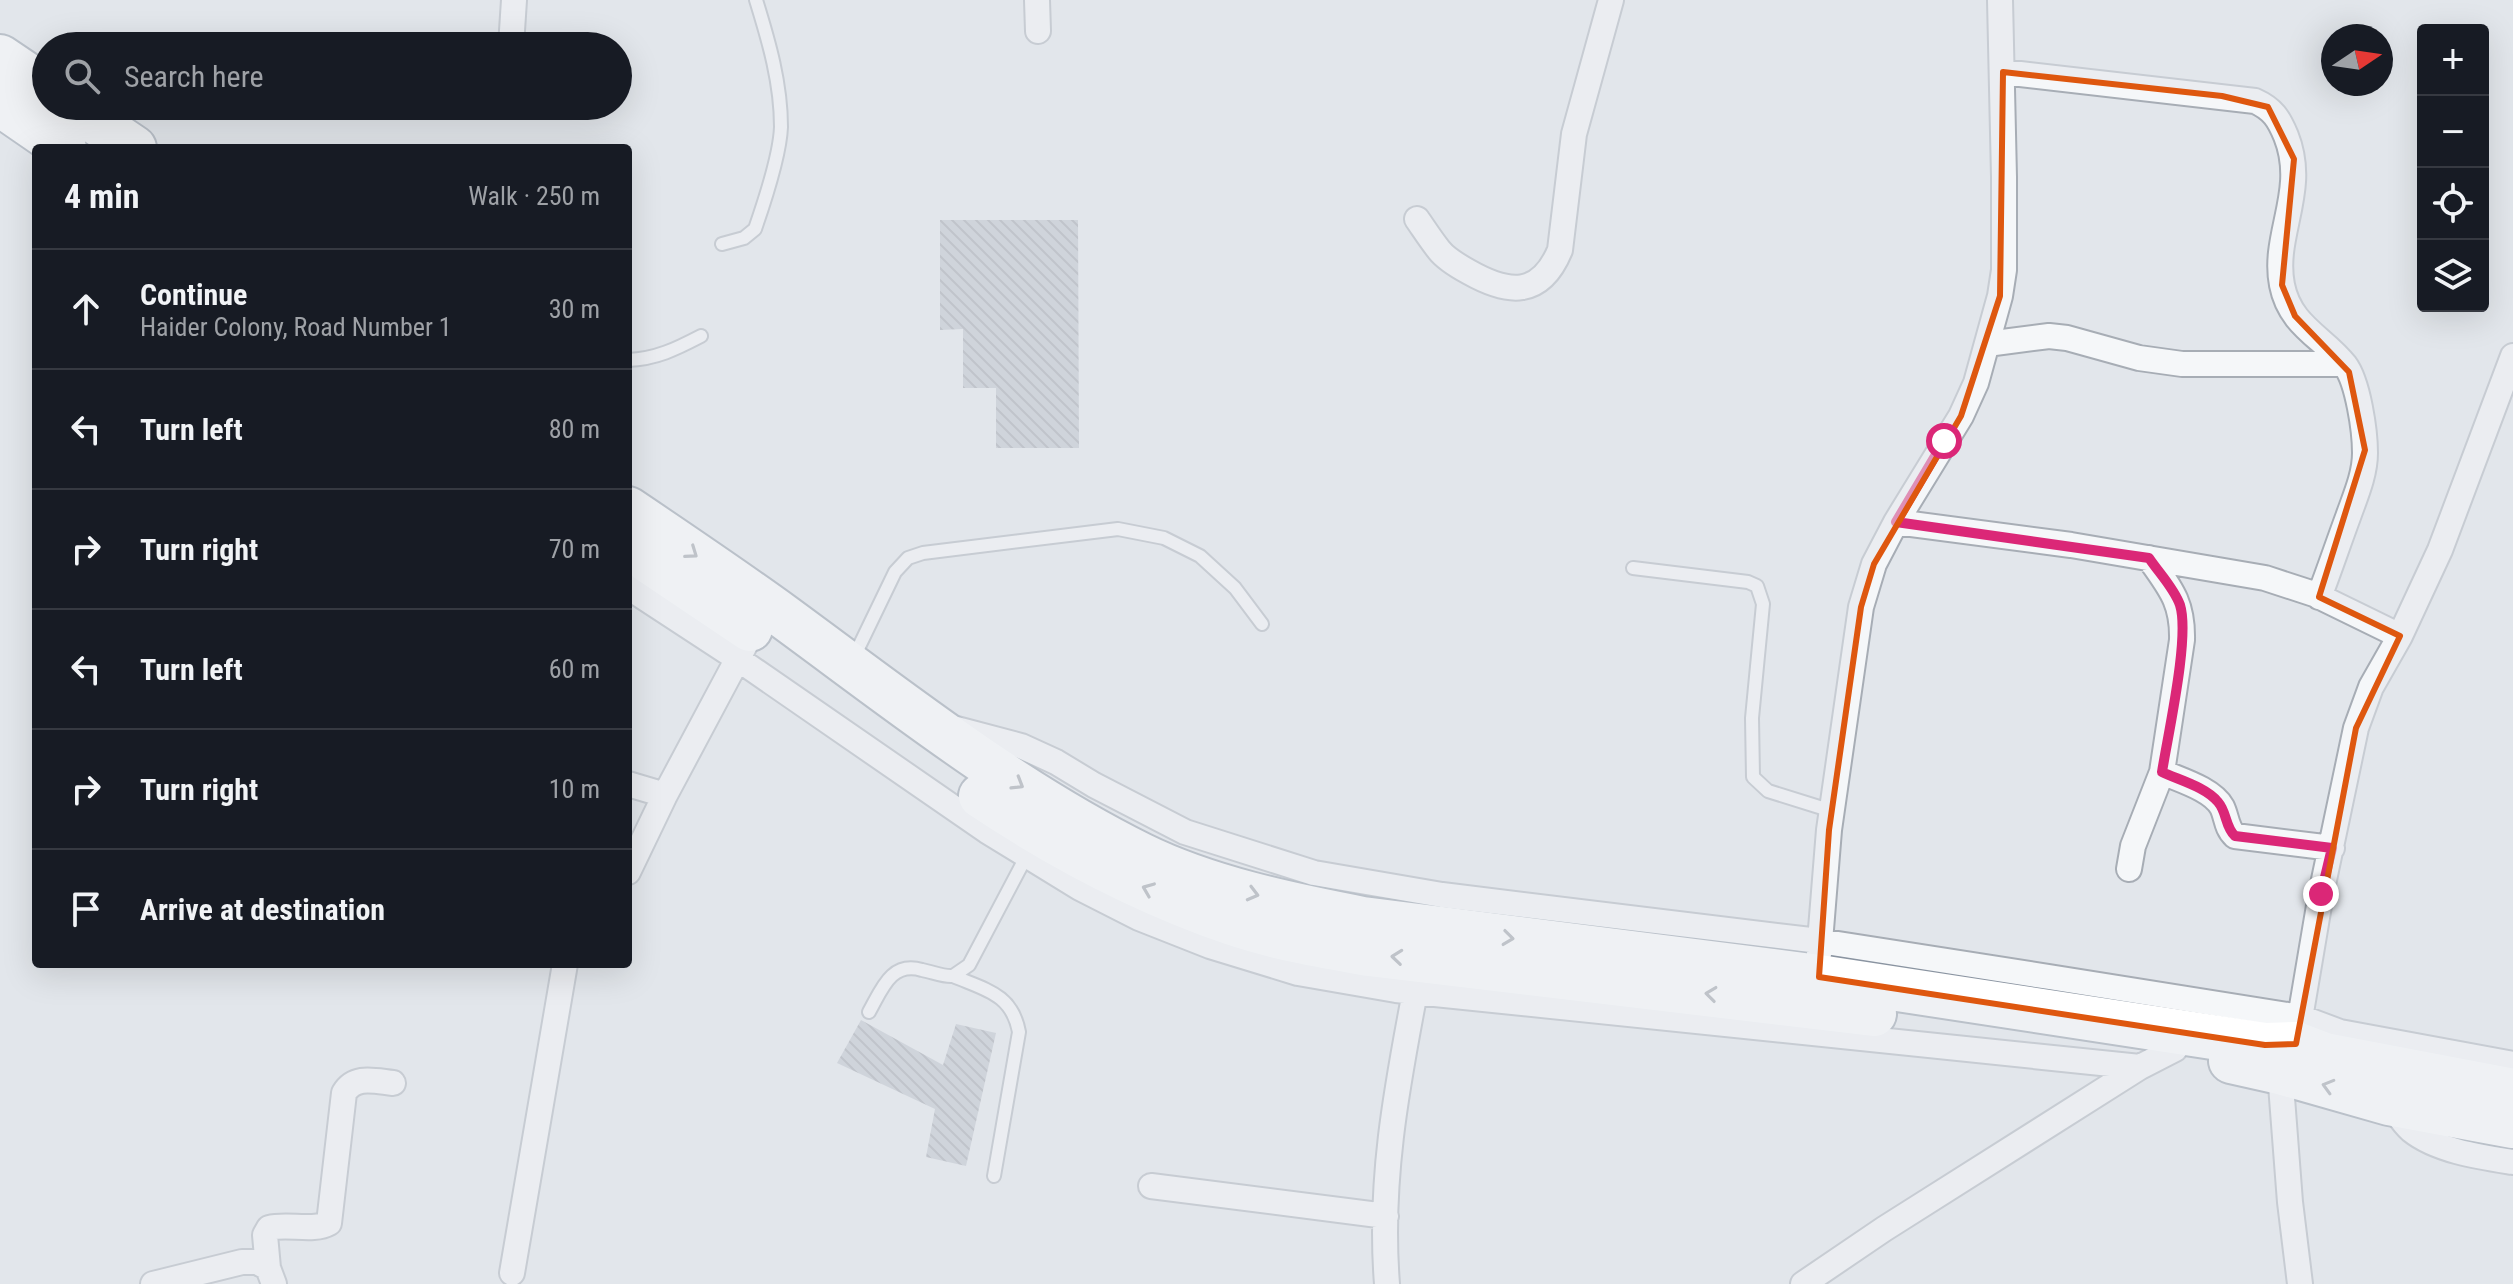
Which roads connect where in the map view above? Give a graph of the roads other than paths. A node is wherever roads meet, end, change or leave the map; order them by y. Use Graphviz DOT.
graph roads {
  1 [pos="514,0"];
  2 [pos="756,0"];
  3 [pos="1037,0"];
  4 [pos="1611,0"];
  5 [pos="2000,0"];
  6 [pos="1038,31"];
  7 [pos="512,32"];
  8 [pos="0,57"];
  9 [pos="2003,72"];
  10 [pos="32,79"];
  11 [pos="0,104"];
  12 [pos="93,120"];
  13 [pos="58,144"];
  14 [pos="128,144"];
  15 [pos="1417,219"];
  16 [pos="722,244"];
  17 [pos="701,336"];
  18 [pos="1987,344"];
  19 [pos="2513,356"];
  20 [pos="632,360"];
  21 [pos="2344,364"];
  22 [pos="632,513"];
  23 [pos="1896,522"];
  24 [pos="632,550"];
  25 [pos="2149,558"];
  26 [pos="1633,568"];
  27 [pos="632,588"];
  28 [pos="2319,597"];
  29 [pos="1262,624"];
  30 [pos="752,631"];
  31 [pos="2400,636"];
  32 [pos="850,666"];
  33 [pos="2162,772"];
  34 [pos="632,785"];
  35 [pos="665,795"];
  36 [pos="1832,811"];
  37 [pos="2332,848"];
  38 [pos="1026,857"];
  39 [pos="632,864"];
  40 [pos="2129,869"];
  41 [pos="1819,959"];
  42 [pos="564,968"];
  43 [pos="953,976"];
  44 [pos="1415,992"];
  45 [pos="869,1012"];
  46 [pos="2292,1044"];
  47 [pos="2157,1058"];
  48 [pos="2513,1064"];
  49 [pos="393,1083"];
  50 [pos="2513,1091"];
  51 [pos="2389,1103"];
  52 [pos="2513,1126"];
  53 [pos="2513,1162"];
  54 [pos="994,1176"];
  55 [pos="1151,1186"];
  56 [pos="1386,1216"];
  57 [pos="512,1273"];
  58 [pos="271,1276"];
  59 [pos="153,1284"];
  60 [pos="1387,1284"];
  61 [pos="1803,1284"];
  62 [pos="2300,1284"];
  1 -- 7 [label="street"];
  2 -- 16 [label="lane"];
  3 -- 6 [label="street"];
  4 -- 15 [label="street"];
  5 -- 9 [label="street"];
  8 -- 10 [label="highway"];
  9 -- 18 [label="street"];
  9 -- 21 [label="street"];
  11 -- 13 [label="highway"];
  12 -- 14 [label="highway"];
  17 -- 20 [label="lane"];
  18 -- 21 [label="street"];
  18 -- 23 [label="street"];
  19 -- 31 [label="street"];
  21 -- 28 [label="street"];
  22 -- 30 [label="highway, one-way"];
  23 -- 25 [label="street"];
  23 -- 36 [label="street"];
  24 -- 30 [label="highway"];
  25 -- 28 [label="street"];
  25 -- 33 [label="street"];
  26 -- 36 [label="lane"];
  27 -- 30 [label="street"];
  28 -- 31 [label="street"];
  29 -- 32 [label="lane"];
  30 -- 32 [label="highway"];
  30 -- 35 [label="street"];
  30 -- 38 [label="street"];
  47 -- 30 [label="highway, one-way"];
  31 -- 37 [label="street"];
  32 -- 41 [label="highway"];
  33 -- 37 [label="street"];
  33 -- 40 [label="street"];
  34 -- 35 [label="street"];
  35 -- 39 [label="street"];
  36 -- 41 [label="street"];
  37 -- 46 [label="street"];
  38 -- 43 [label="lane"];
  38 -- 44 [label="street"];
  41 -- 46 [label="highway"];
  42 -- 57 [label="street"];
  43 -- 45 [label="lane"];
  43 -- 54 [label="lane"];
  44 -- 47 [label="street"];
  44 -- 56 [label="street"];
  46 -- 47 [label="highway"];
  46 -- 48 [label="street"];
  46 -- 50 [label="highway"];
  51 -- 46 [label="highway, one-way"];
  46 -- 62 [label="street"];
  47 -- 61 [label="street"];
  49 -- 58 [label="street"];
  51 -- 52 [label="highway"];
  51 -- 53 [label="street"];
  55 -- 56 [label="street"];
  56 -- 60 [label="street"];
  58 -- 59 [label="street"];
}
